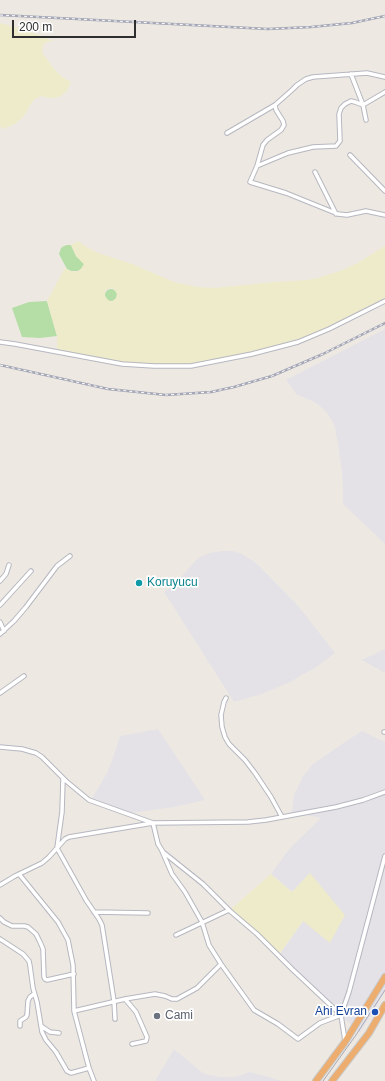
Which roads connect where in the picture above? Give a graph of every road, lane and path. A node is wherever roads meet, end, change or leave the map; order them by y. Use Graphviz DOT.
graph roads {
  1 [pos="351,74"];
  2 [pos="385,77"];
  3 [pos="385,92"];
  4 [pos="275,105"];
  5 [pos="363,105"];
  6 [pos="366,120"];
  7 [pos="227,134"];
  8 [pos="350,155"];
  9 [pos="257,166"];
  10 [pos="314,172"];
  11 [pos="385,191"];
  12 [pos="336,214"];
  13 [pos="385,215"];
  14 [pos="385,301"];
  15 [pos="0,342"];
  16 [pos="70,556"];
  17 [pos="9,565"];
  18 [pos="31,571"];
  19 [pos="0,581"];
  20 [pos="0,605"];
  21 [pos="0,622"];
  22 [pos="4,631"];
  23 [pos="0,634"];
  24 [pos="24,676"];
  25 [pos="0,693"];
  26 [pos="226,698"];
  27 [pos="0,746"];
  28 [pos="63,779"];
  29 [pos="385,792"];
  30 [pos="282,817"];
  31 [pos="153,824"];
  32 [pos="57,848"];
  33 [pos="161,850"];
  34 [pos="385,856"];
  35 [pos="19,874"];
  36 [pos="0,885"];
  37 [pos="229,910"];
  38 [pos="94,912"];
  39 [pos="148,913"];
  40 [pos="0,918"];
  41 [pos="202,922"];
  42 [pos="176,935"];
  43 [pos="0,939"];
  44 [pos="221,964"];
  45 [pos="74,974"];
  46 [pos="385,977"];
  47 [pos="34,994"];
  48 [pos="125,999"];
  49 [pos="114,1001"];
  50 [pos="385,1005"];
  51 [pos="74,1011"];
  52 [pos="341,1015"];
  53 [pos="115,1019"];
  54 [pos="20,1026"];
  55 [pos="41,1026"];
  56 [pos="59,1033"];
  57 [pos="345,1042"];
  58 [pos="132,1044"];
  59 [pos="89,1068"];
  60 [pos="94,1081"];
  61 [pos="316,1081"];
  62 [pos="332,1081"];
  1 -- 2 [label="street"];
  1 -- 4 [label="street"];
  1 -- 5 [label="street"];
  3 -- 5 [label="street"];
  4 -- 7 [label="street"];
  4 -- 9 [label="street"];
  5 -- 6 [label="street"];
  5 -- 9 [label="street"];
  8 -- 11 [label="street"];
  9 -- 12 [label="street"];
  10 -- 12 [label="street"];
  12 -- 13 [label="street"];
  14 -- 15 [label="street"];
  16 -- 22 [label="street"];
  17 -- 19 [label="street"];
  18 -- 20 [label="street"];
  21 -- 22 [label="street"];
  22 -- 23 [label="street"];
  24 -- 25 [label="street"];
  26 -- 30 [label="street"];
  27 -- 28 [label="street"];
  28 -- 31 [label="street"];
  28 -- 32 [label="street"];
  29 -- 30 [label="street"];
  30 -- 31 [label="street"];
  31 -- 32 [label="street"];
  31 -- 33 [label="street"];
  32 -- 35 [label="street"];
  32 -- 38 [label="street"];
  33 -- 37 [label="street"];
  33 -- 41 [label="street"];
  34 -- 52 [label="street"];
  35 -- 36 [label="street"];
  35 -- 45 [label="street"];
  37 -- 41 [label="street"];
  37 -- 52 [label="street"];
  38 -- 39 [label="street"];
  38 -- 49 [label="street"];
  40 -- 45 [label="street"];
  41 -- 42 [label="street"];
  41 -- 44 [label="street"];
  43 -- 47 [label="street"];
  44 -- 48 [label="street"];
  44 -- 52 [label="street"];
  45 -- 51 [label="street"];
  46 -- 57 [label="highway"];
  47 -- 54 [label="street"];
  47 -- 55 [label="street"];
  48 -- 49 [label="street"];
  48 -- 58 [label="street"];
  49 -- 51 [label="street"];
  49 -- 53 [label="street"];
  50 -- 62 [label="highway"];
  51 -- 59 [label="street"];
  52 -- 57 [label="street"];
  55 -- 56 [label="street"];
  55 -- 59 [label="street"];
  57 -- 61 [label="highway"];
  59 -- 60 [label="street"];
}
